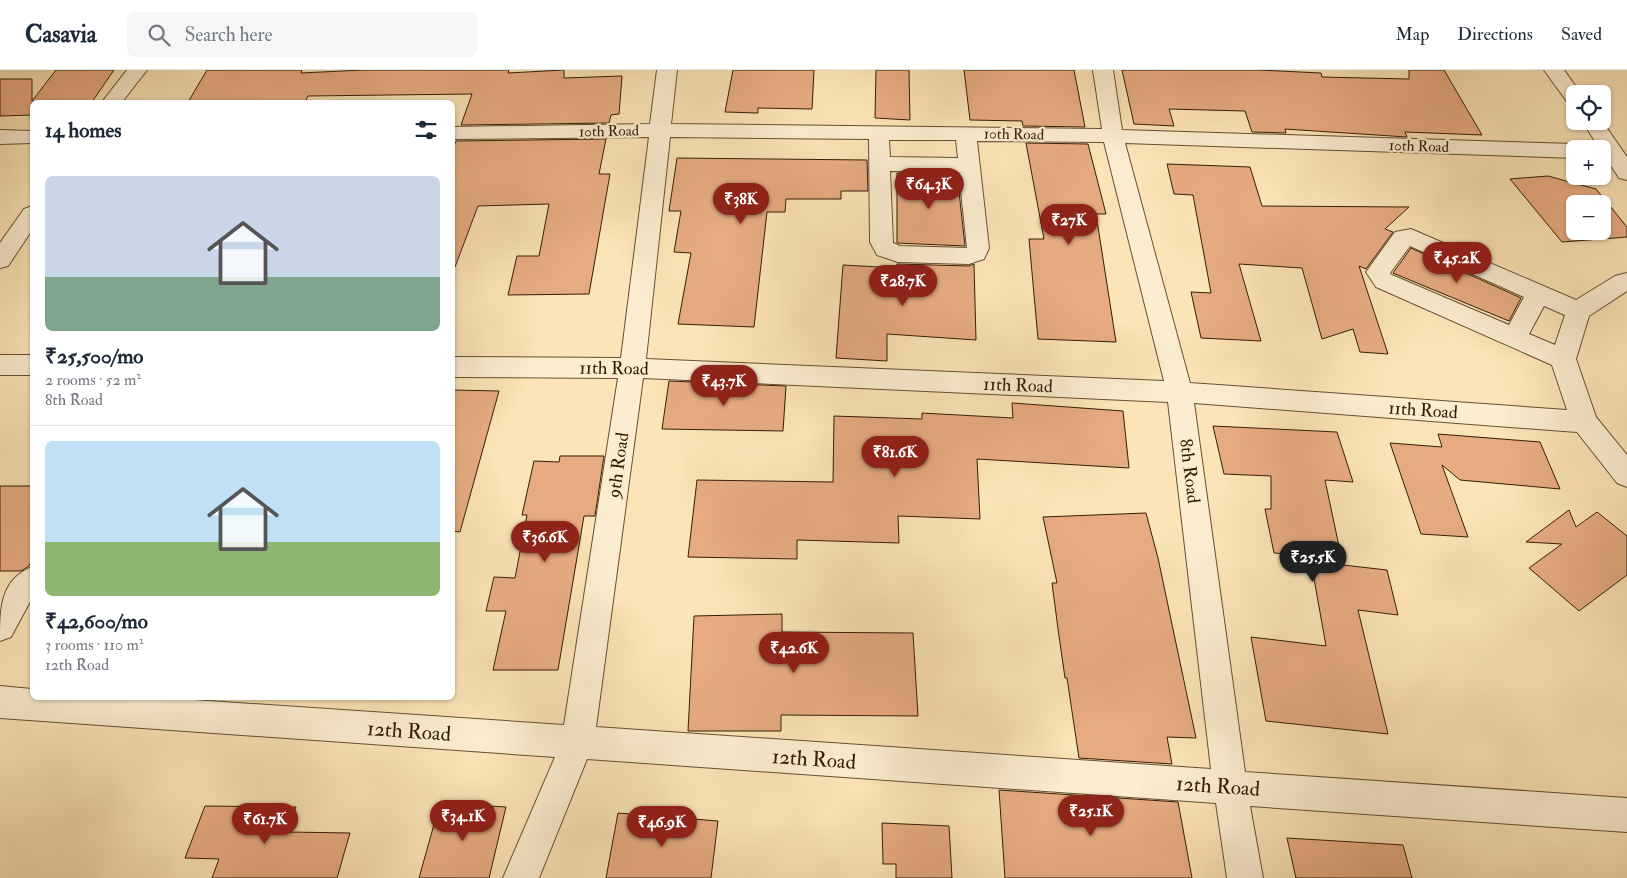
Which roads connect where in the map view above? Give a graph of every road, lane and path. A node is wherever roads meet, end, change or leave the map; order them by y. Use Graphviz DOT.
graph roads {
  1 [pos="137,70"];
  2 [pos="667,70"];
  3 [pos="1102,70"];
  4 [pos="1554,70"];
  5 [pos="1566,86"];
  6 [pos="114,100"];
  7 [pos="660,130"];
  8 [pos="1598,130"];
  9 [pos="455,133"];
  10 [pos="879,133"];
  11 [pos="966,134"];
  12 [pos="1113,136"];
  13 [pos="0,137"];
  14 [pos="30,137"];
  15 [pos="1566,151"];
  16 [pos="1615,153"];
  17 [pos="880,164"];
  18 [pos="969,165"];
  19 [pos="1627,173"];
  20 [pos="30,217"];
  21 [pos="0,260"];
  22 [pos="1627,281"];
  23 [pos="1538,293"];
  24 [pos="1578,311"];
  25 [pos="1515,338"];
  26 [pos="1563,359"];
  27 [pos="0,365"];
  28 [pos="30,365"];
  29 [pos="455,367"];
  30 [pos="632,368"];
  31 [pos="1180,392"];
  32 [pos="1584,422"];
  33 [pos="1627,475"];
  34 [pos="30,582"];
  35 [pos="0,627"];
  36 [pos="0,702"];
  37 [pos="578,742"];
  38 [pos="1230,787"];
  39 [pos="1627,815"];
  40 [pos="521,878"];
  41 [pos="1244,878"];
  1 -- 6 [label="street"];
  2 -- 7 [label="street, 9th Road"];
  3 -- 12 [label="street, 8th Road"];
  4 -- 5 [label="street"];
  7 -- 9 [label="street, 10th Road"];
  7 -- 10 [label="street, 10th Road"];
  7 -- 30 [label="street, 9th Road"];
  8 -- 16 [label="street"];
  10 -- 11 [label="street, 10th Road"];
  10 -- 17 [label="street"];
  11 -- 12 [label="street, 10th Road"];
  11 -- 18 [label="street"];
  12 -- 15 [label="street, 10th Road"];
  12 -- 31 [label="street, 8th Road"];
  13 -- 14 [label="street"];
  16 -- 19 [label="street"];
  17 -- 18 [label="street"];
  17 -- 18 [label="street"];
  20 -- 21 [label="street"];
  22 -- 24 [label="street"];
  23 -- 24 [label="street"];
  23 -- 25 [label="street"];
  23 -- 25 [label="street"];
  24 -- 26 [label="street"];
  25 -- 26 [label="street"];
  26 -- 32 [label="street"];
  27 -- 28 [label="street"];
  29 -- 30 [label="street, 11th Road"];
  30 -- 31 [label="street, 11th Road"];
  30 -- 37 [label="street, 9th Road"];
  31 -- 32 [label="street, 11th Road"];
  31 -- 38 [label="street, 8th Road"];
  32 -- 33 [label="street"];
  34 -- 35 [label="street"];
  36 -- 37 [label="street, 12th Road"];
  37 -- 38 [label="street, 12th Road"];
  37 -- 40 [label="street, 9th Road"];
  38 -- 39 [label="street, 12th Road"];
  38 -- 41 [label="street, 8th Road"];
}
